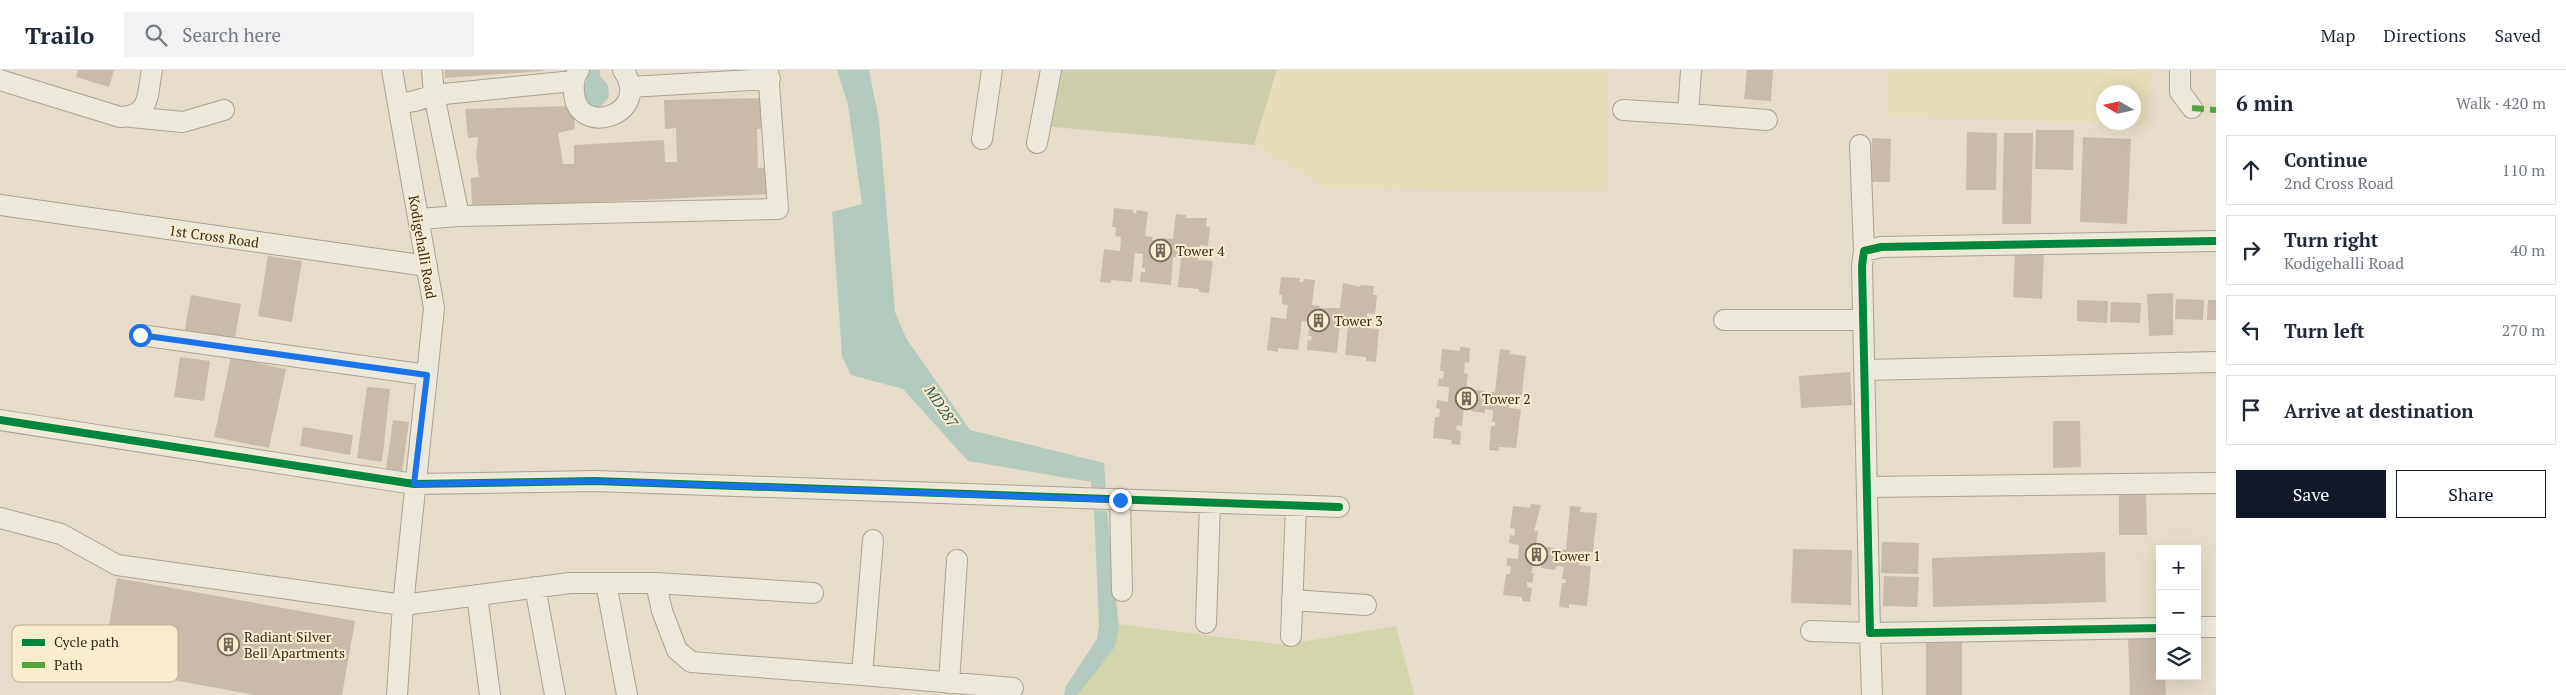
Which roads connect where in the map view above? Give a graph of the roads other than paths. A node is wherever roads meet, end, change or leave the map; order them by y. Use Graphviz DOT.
graph roads {
  1 [pos="152,70"];
  2 [pos="392,70"];
  3 [pos="432,70"];
  4 [pos="992,70"];
  5 [pos="1051,70"];
  6 [pos="1691,70"];
  7 [pos="2180,70"];
  8 [pos="769,74"];
  9 [pos="576,75"];
  10 [pos="627,78"];
  11 [pos="0,80"];
  12 [pos="434,95"];
  13 [pos="398,104"];
  14 [pos="2192,108"];
  15 [pos="224,110"];
  16 [pos="1623,110"];
  17 [pos="1688,114"];
  18 [pos="131,117"];
  19 [pos="1767,120"];
  20 [pos="982,139"];
  21 [pos="1038,143"];
  22 [pos="1860,145"];
  23 [pos="0,206"];
  24 [pos="459,216"];
  25 [pos="419,219"];
  26 [pos="2216,241"];
  27 [pos="1864,251"];
  28 [pos="427,266"];
  29 [pos="1724,320"];
  30 [pos="1863,320"];
  31 [pos="140,335"];
  32 [pos="2216,362"];
  33 [pos="1864,370"];
  34 [pos="427,375"];
  35 [pos="0,420"];
  36 [pos="2216,483"];
  37 [pos="414,484"];
  38 [pos="1867,487"];
  39 [pos="1120,500"];
  40 [pos="1210,503"];
  41 [pos="1296,506"];
  42 [pos="1339,507"];
  43 [pos="0,518"];
  44 [pos="873,540"];
  45 [pos="957,560"];
  46 [pos="606,583"];
  47 [pos="656,583"];
  48 [pos="535,587"];
  49 [pos="1122,591"];
  50 [pos="813,593"];
  51 [pos="477,595"];
  52 [pos="1292,600"];
  53 [pos="403,605"];
  54 [pos="1366,605"];
  55 [pos="1206,623"];
  56 [pos="2201,627"];
  57 [pos="2216,627"];
  58 [pos="2156,628"];
  59 [pos="1811,631"];
  60 [pos="1870,633"];
  61 [pos="1291,636"];
  62 [pos="862,675"];
  63 [pos="949,683"];
  64 [pos="1012,688"];
  65 [pos="397,695"];
  66 [pos="490,695"];
  67 [pos="555,695"];
  68 [pos="627,695"];
  69 [pos="1872,695"];
  1 -- 18 [label="street"];
  2 -- 13 [label="street, Kodigehalli Road"];
  3 -- 12 [label="street"];
  4 -- 20 [label="street"];
  5 -- 21 [label="street"];
  6 -- 17 [label="street"];
  7 -- 14 [label="street"];
  8 -- 10 [label="street"];
  8 -- 24 [label="street"];
  9 -- 10 [label="street"];
  9 -- 12 [label="street"];
  11 -- 18 [label="street"];
  12 -- 13 [label="street"];
  12 -- 24 [label="street"];
  13 -- 25 [label="street, Kodigehalli Road"];
  15 -- 18 [label="street"];
  16 -- 17 [label="street"];
  17 -- 19 [label="street"];
  22 -- 27 [label="street"];
  23 -- 28 [label="street, 1st Cross Road"];
  24 -- 25 [label="street"];
  25 -- 28 [label="street, Kodigehalli Road"];
  26 -- 27 [label="street"];
  27 -- 30 [label="street"];
  28 -- 34 [label="street, Kodigehalli Road"];
  29 -- 30 [label="street"];
  30 -- 33 [label="street"];
  31 -- 34 [label="street"];
  32 -- 33 [label="street"];
  33 -- 38 [label="street"];
  34 -- 37 [label="street, Kodigehalli Road"];
  35 -- 37 [label="street"];
  36 -- 38 [label="street"];
  37 -- 39 [label="street"];
  37 -- 53 [label="street, Kodigehalli Road"];
  38 -- 60 [label="street"];
  39 -- 40 [label="street"];
  39 -- 49 [label="street"];
  40 -- 41 [label="street"];
  40 -- 55 [label="street"];
  41 -- 42 [label="street"];
  41 -- 52 [label="street"];
  43 -- 53 [label="street"];
  44 -- 62 [label="street"];
  45 -- 63 [label="street"];
  46 -- 47 [label="street"];
  46 -- 48 [label="street"];
  46 -- 68 [label="street"];
  47 -- 50 [label="street"];
  47 -- 62 [label="street"];
  48 -- 51 [label="street"];
  48 -- 67 [label="street"];
  51 -- 53 [label="street"];
  51 -- 66 [label="street"];
  52 -- 54 [label="street"];
  52 -- 61 [label="street"];
  53 -- 65 [label="street, Kodigehalli Road"];
  56 -- 57 [label="street"];
  58 -- 60 [label="street"];
  59 -- 60 [label="street"];
  60 -- 69 [label="street"];
  62 -- 63 [label="street"];
  63 -- 64 [label="street"];
}
